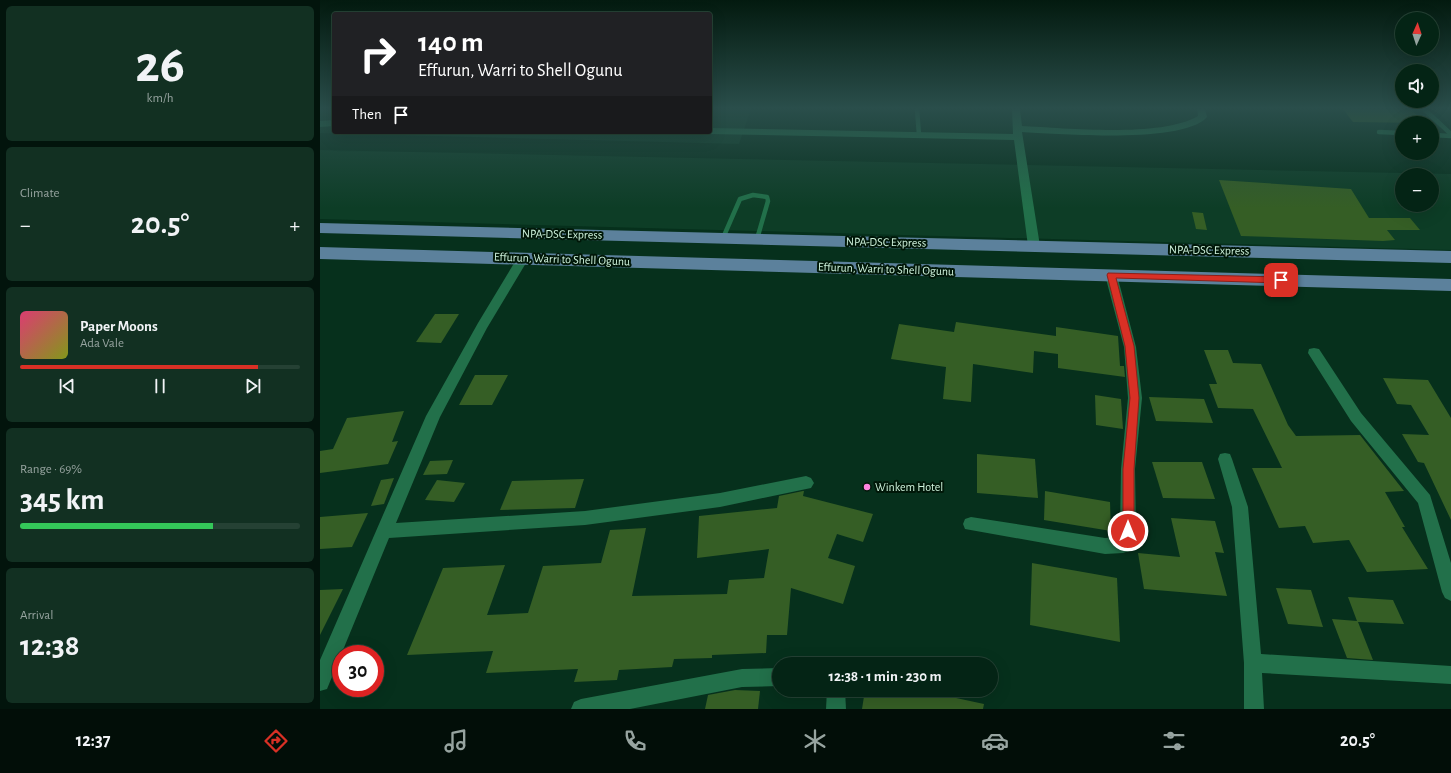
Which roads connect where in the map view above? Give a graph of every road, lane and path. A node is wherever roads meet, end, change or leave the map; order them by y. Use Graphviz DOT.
graph roads {
  1 [pos="1019,142"];
  2 [pos="320,228"];
  3 [pos="723,238"];
  4 [pos="757,239"];
  5 [pos="1034,246"];
  6 [pos="320,253"];
  7 [pos="1451,256"];
  8 [pos="523,258"];
  9 [pos="1111,275"];
  10 [pos="1451,285"];
  11 [pos="1314,353"];
  12 [pos="1225,459"];
  13 [pos="806,483"];
  14 [pos="971,524"];
  15 [pos="383,530"];
  16 [pos="1451,592"];
  17 [pos="1254,663"];
  18 [pos="1451,675"];
  19 [pos="772,677"];
  20 [pos="320,682"];
  21 [pos="836,697"];
  22 [pos="581,709"];
  23 [pos="836,709"];
  24 [pos="1254,709"];
  1 -- 5 [label="street"];
  2 -- 3 [label="main road, NPA-DSC Express"];
  3 -- 4 [label="main road, NPA-DSC Express"];
  3 -- 4 [label="lane"];
  4 -- 5 [label="main road, NPA-DSC Express"];
  5 -- 7 [label="main road, NPA-DSC Express"];
  6 -- 8 [label="main road, Effurun, Warri to Shell Ogunu"];
  8 -- 9 [label="main road, Effurun, Warri to Shell Ogunu"];
  8 -- 15 [label="street"];
  9 -- 10 [label="main road, Effurun, Warri to Shell Ogunu"];
  9 -- 14 [label="street"];
  11 -- 16 [label="street"];
  12 -- 17 [label="street"];
  13 -- 15 [label="street"];
  15 -- 20 [label="street"];
  17 -- 18 [label="street"];
  17 -- 24 [label="street"];
  19 -- 22 [label="street"];
  21 -- 23 [label="street"];
}
